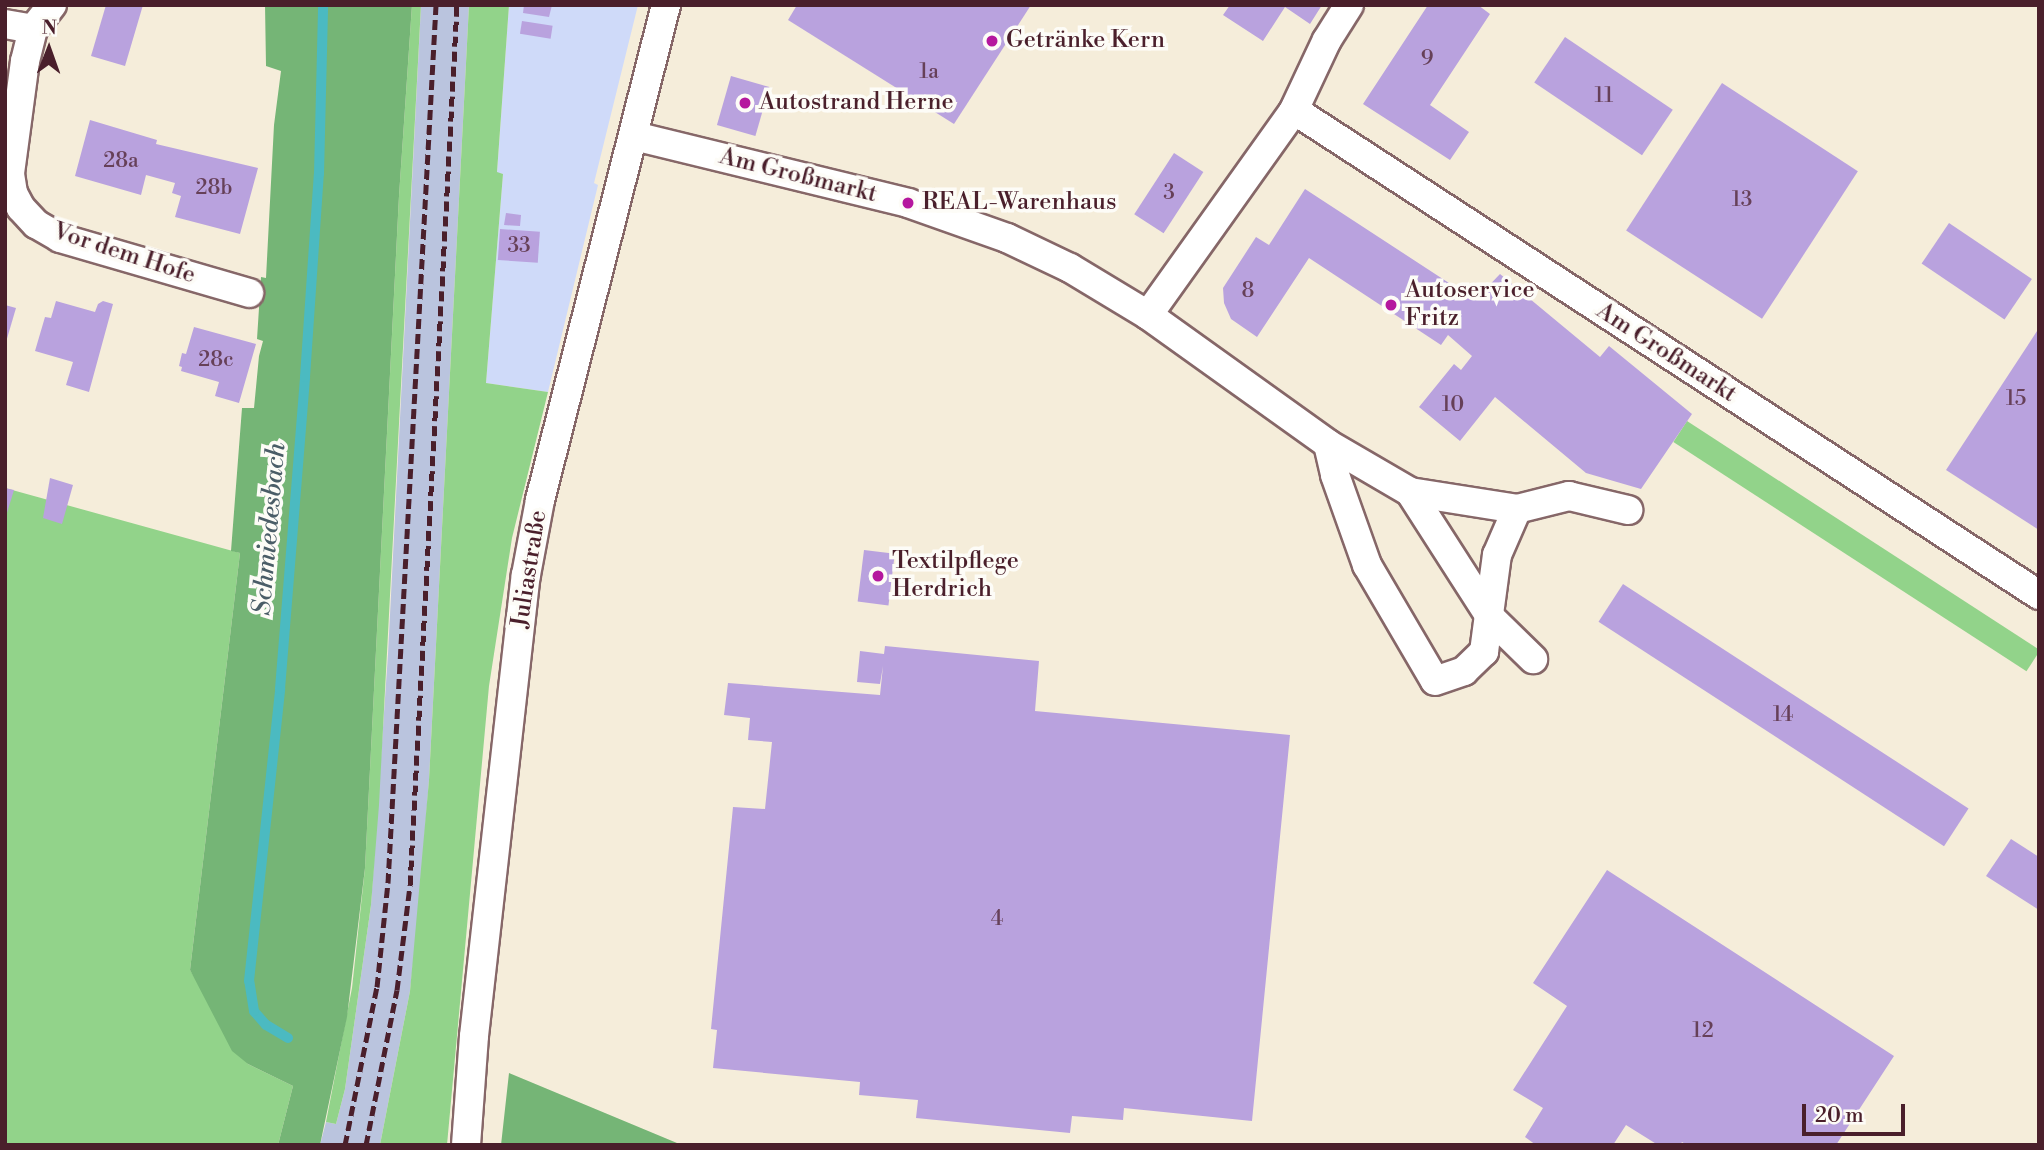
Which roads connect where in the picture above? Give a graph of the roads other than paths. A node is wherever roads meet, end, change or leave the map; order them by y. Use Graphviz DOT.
graph roads {
  1 [pos="52,5"];
  2 [pos="666,5"];
  3 [pos="1349,5"];
  4 [pos="5,24"];
  5 [pos="33,29"];
  6 [pos="1294,110"];
  7 [pos="634,136"];
  8 [pos="249,293"];
  9 [pos="1148,315"];
  10 [pos="1328,444"];
  11 [pos="1410,492"];
  12 [pos="1517,509"];
  13 [pos="1628,510"];
  14 [pos="2039,595"];
  15 [pos="1491,618"];
  16 [pos="1533,659"];
  17 [pos="466,1145"];
  1 -- 5 [label="street, Vor dem Hofe"];
  2 -- 7 [label="street, Juliastraße"];
  3 -- 6 [label="street"];
  4 -- 5 [label="street"];
  5 -- 8 [label="street, Vor dem Hofe"];
  6 -- 9 [label="street"];
  6 -- 14 [label="street, Am Großmarkt"];
  7 -- 9 [label="street, Am Großmarkt"];
  7 -- 17 [label="street, Juliastraße"];
  9 -- 10 [label="street, Am Großmarkt"];
  10 -- 11 [label="street, Am Großmarkt"];
  10 -- 15 [label="street"];
  11 -- 12 [label="street, Am Großmarkt"];
  11 -- 15 [label="street, Am Großmarkt"];
  12 -- 13 [label="street, Am Großmarkt"];
  12 -- 15 [label="street"];
  15 -- 16 [label="street, Am Großmarkt"];
}
